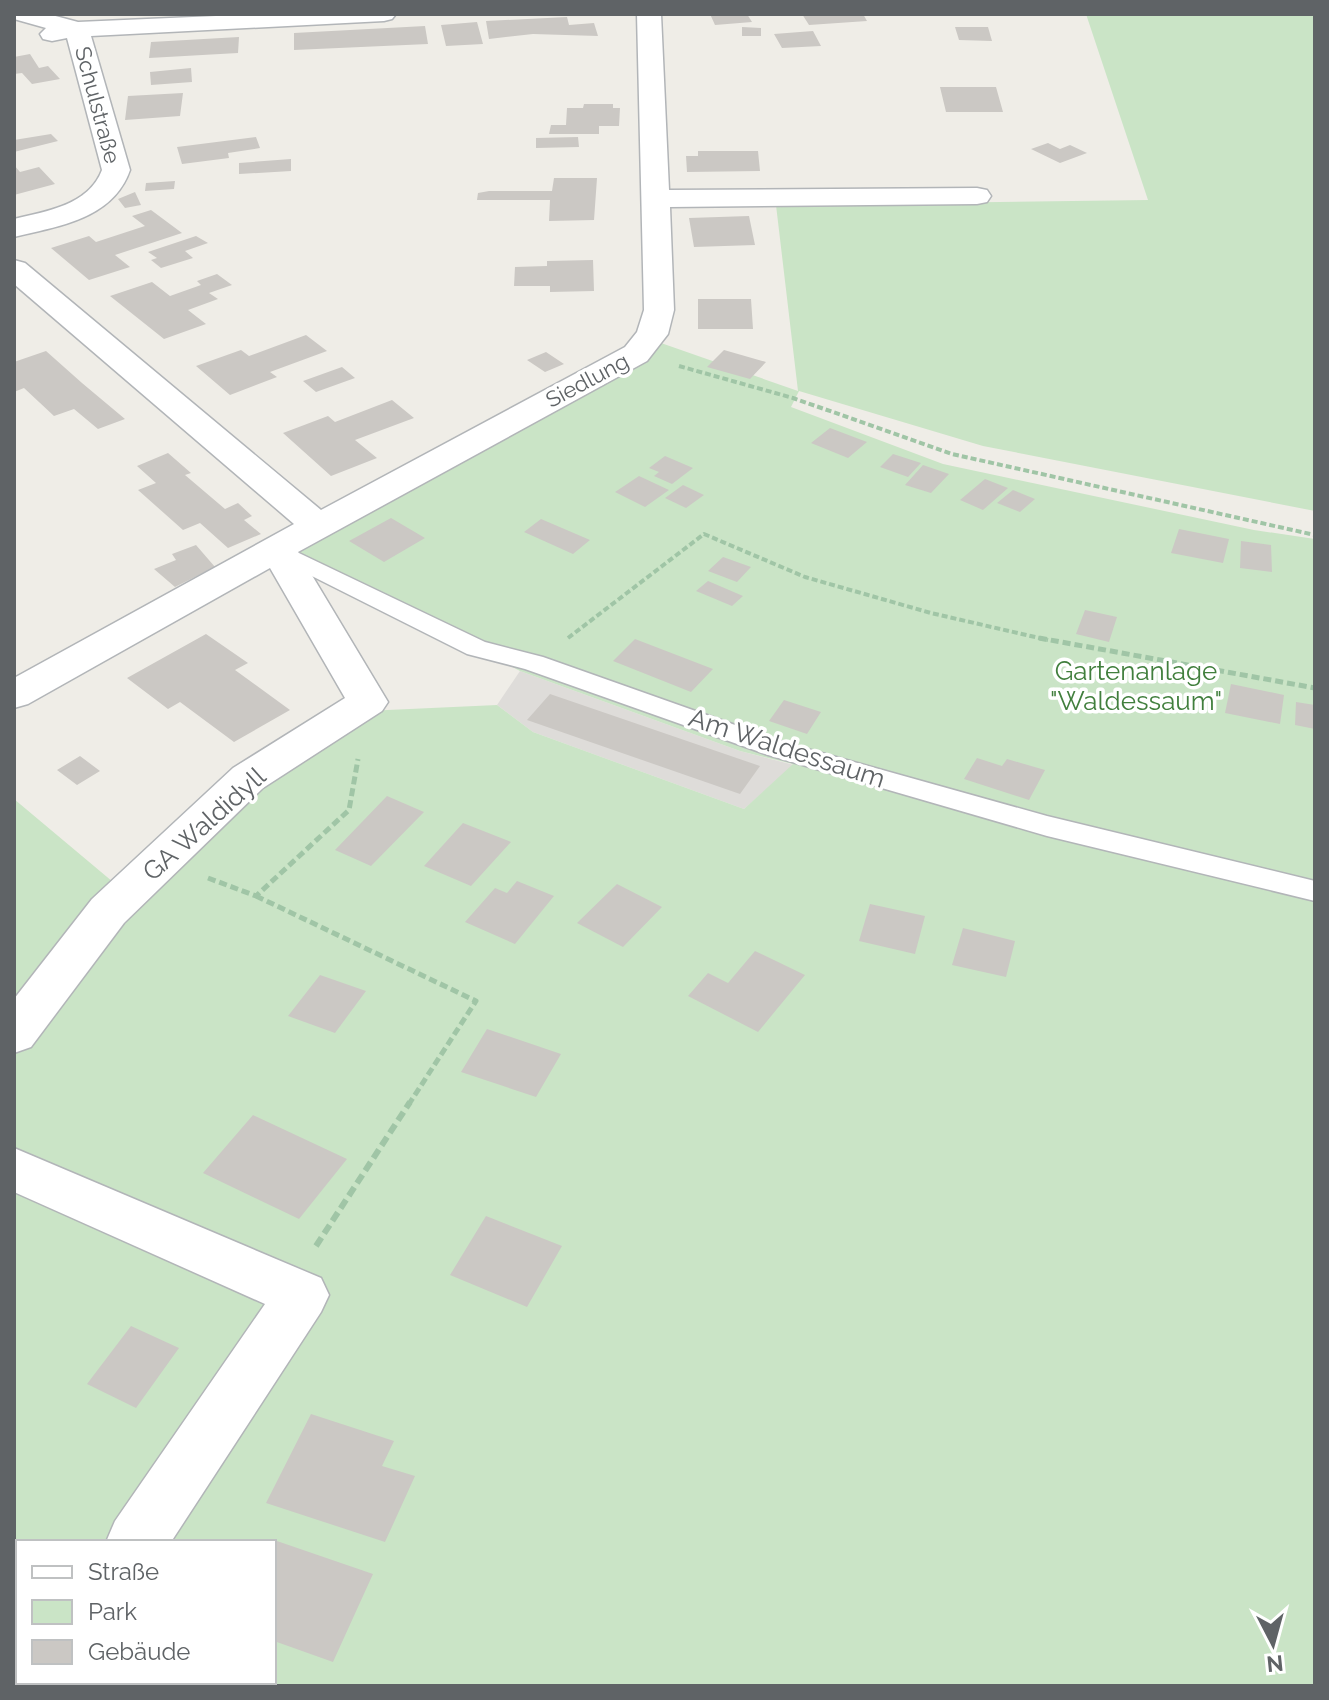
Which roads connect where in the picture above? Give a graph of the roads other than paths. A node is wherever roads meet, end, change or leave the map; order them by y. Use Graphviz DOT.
graph roads {
  1 [pos="21,14"];
  2 [pos="384,14"];
  3 [pos="649,14"];
  4 [pos="77,29"];
  5 [pos="14,41"];
  6 [pos="977,196"];
  7 [pos="657,199"];
  8 [pos="14,228"];
  9 [pos="14,269"];
  10 [pos="318,526"];
  11 [pos="278,550"];
  12 [pos="14,695"];
  13 [pos="1315,891"];
  14 [pos="14,1034"];
  15 [pos="14,1169"];
  16 [pos="137,1540"];
  1 -- 4 [label="street"];
  2 -- 4 [label="street"];
  3 -- 7 [label="street, Siedlung"];
  4 -- 5 [label="street, Schulstraße"];
  4 -- 8 [label="street, Schulstraße"];
  6 -- 7 [label="street"];
  7 -- 10 [label="street, Siedlung"];
  9 -- 10 [label="street"];
  10 -- 11 [label="street, Siedlung"];
  11 -- 12 [label="street, Siedlung"];
  11 -- 13 [label="lane, Am Waldessaum"];
  11 -- 14 [label="street, GA Waldidyll"];
  15 -- 16 [label="street"];
}
